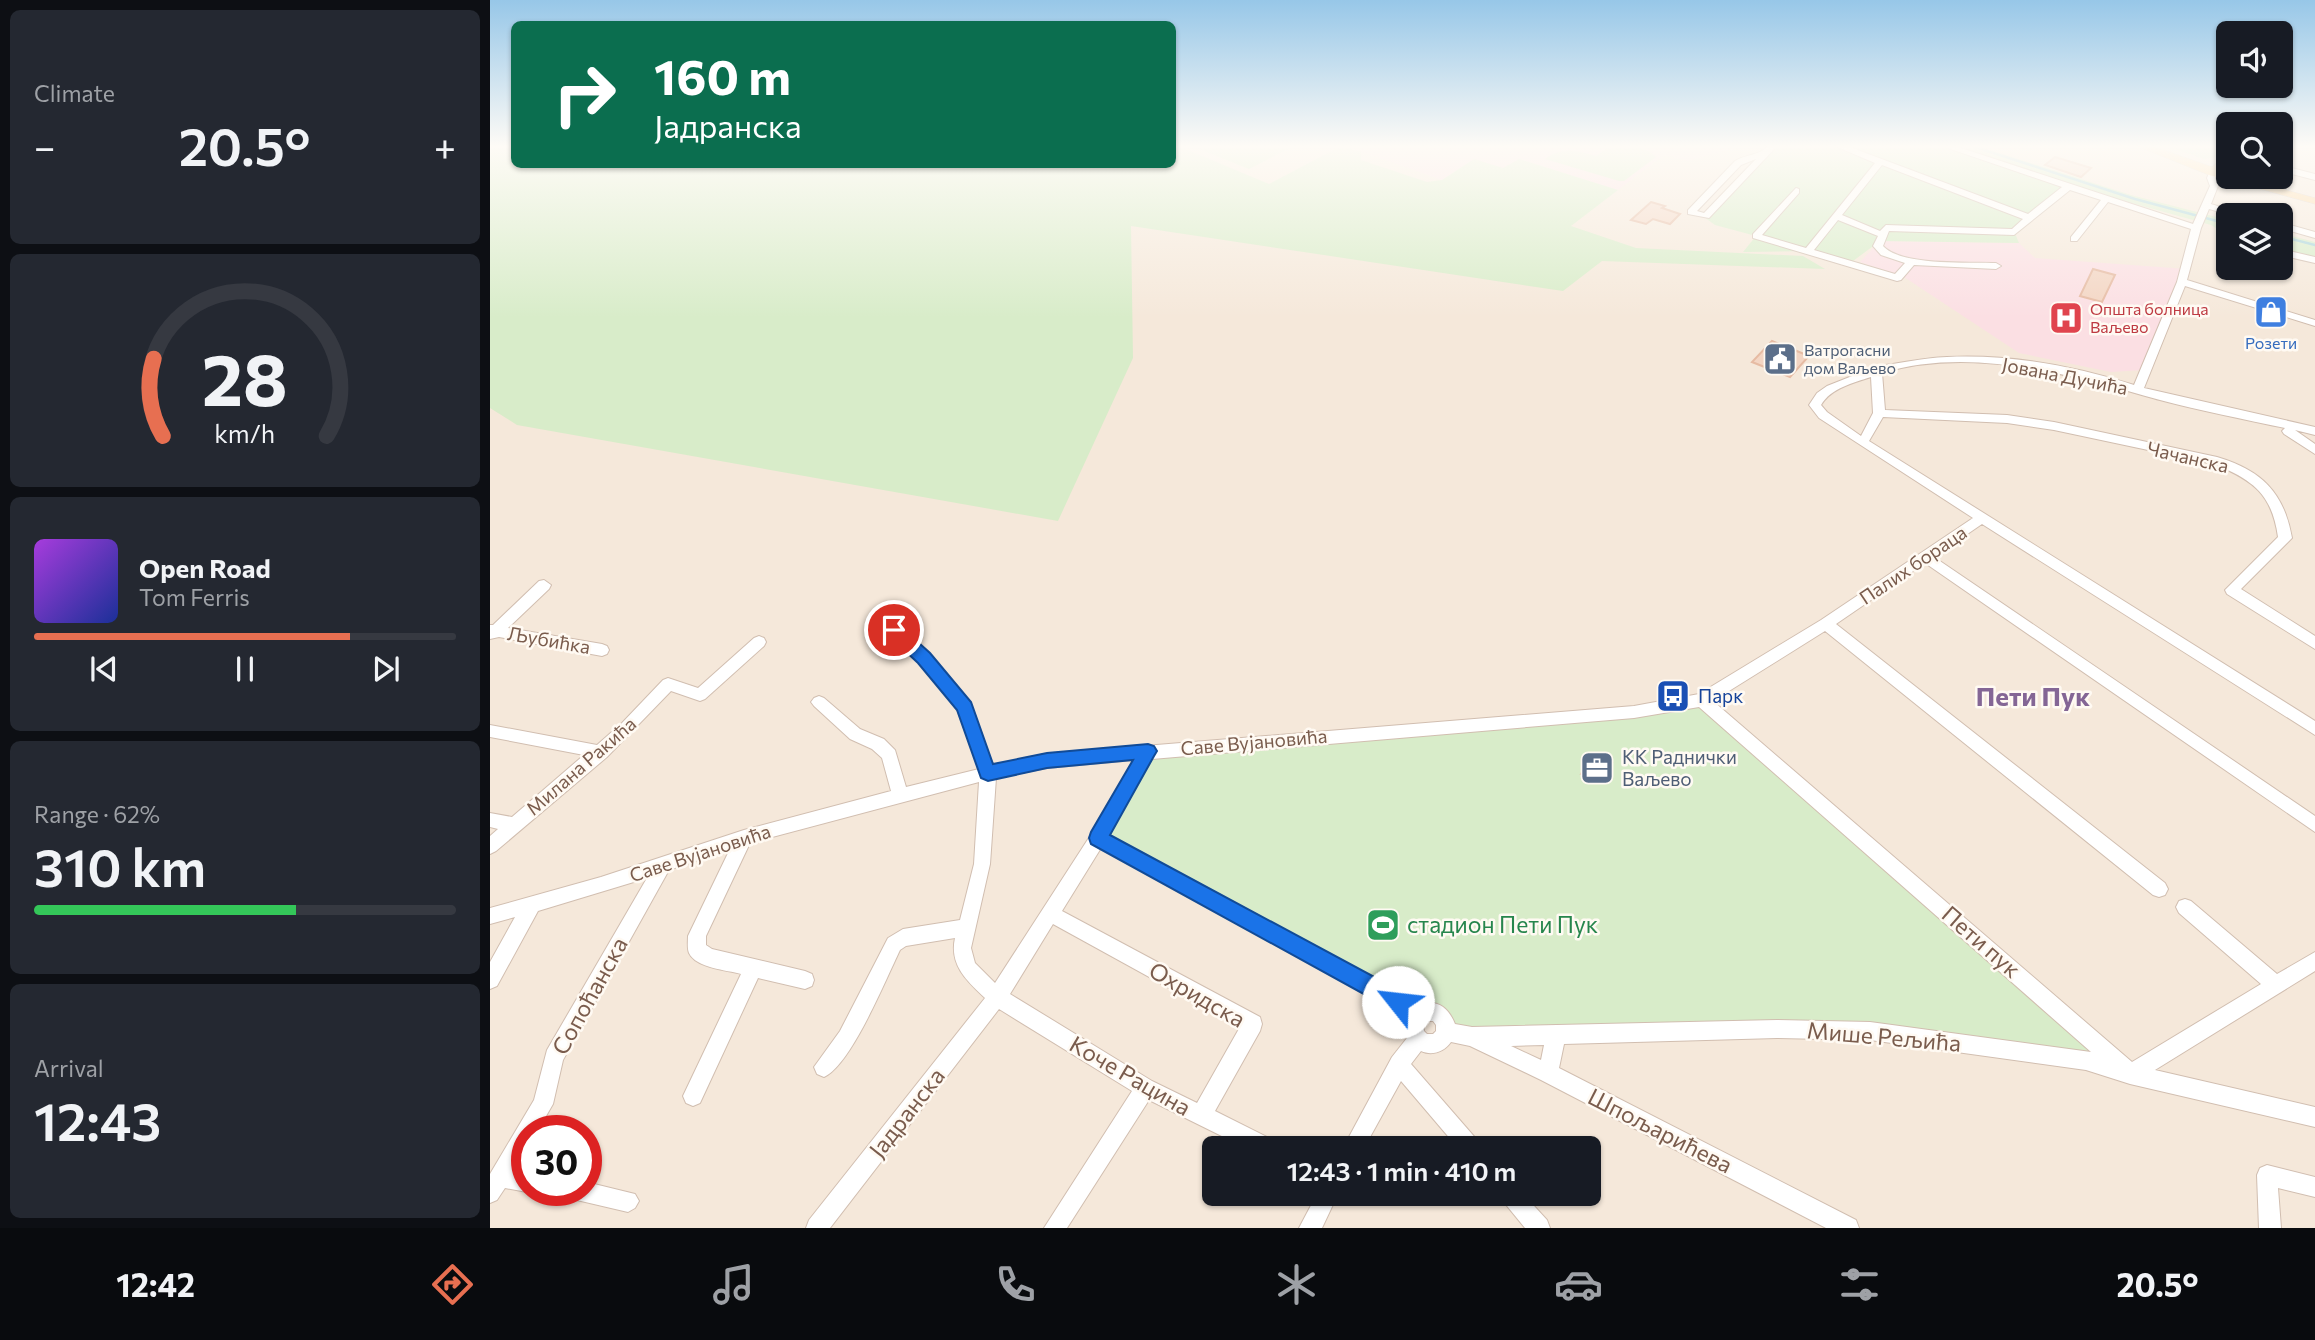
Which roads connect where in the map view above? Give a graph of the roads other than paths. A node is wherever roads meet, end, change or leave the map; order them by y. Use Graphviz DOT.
graph roads {
  1 [pos="1699,203"];
  2 [pos="1718,203"];
  3 [pos="1786,203"];
  4 [pos="1846,203"];
  5 [pos="1990,203"];
  6 [pos="2047,203"];
  7 [pos="2103,203"];
  8 [pos="2129,203"];
  9 [pos="2207,203"];
  10 [pos="1836,216"];
  11 [pos="2216,216"];
  12 [pos="2201,217"];
  13 [pos="2029,218"];
  14 [pos="2293,229"];
  15 [pos="1883,235"];
  16 [pos="2315,235"];
  17 [pos="2074,239"];
  18 [pos="1808,251"];
  19 [pos="2293,255"];
  20 [pos="2315,260"];
  21 [pos="1912,262"];
  22 [pos="1996,266"];
  23 [pos="2182,282"];
  24 [pos="2315,323"];
  25 [pos="1876,369"];
  26 [pos="2138,390"];
  27 [pos="1818,397"];
  28 [pos="1879,414"];
  29 [pos="2288,431"];
  30 [pos="2315,431"];
  31 [pos="1863,442"];
  32 [pos="2315,450"];
  33 [pos="1982,519"];
  34 [pos="1925,557"];
  35 [pos="544,585"];
  36 [pos="1826,624"];
  37 [pos="894,630"];
  38 [pos="492,633"];
  39 [pos="759,642"];
  40 [pos="2315,643"];
  41 [pos="602,650"];
  42 [pos="1702,701"];
  43 [pos="819,702"];
  44 [pos="2315,729"];
  45 [pos="490,731"];
  46 [pos="1148,751"];
  47 [pos="601,752"];
  48 [pos="988,773"];
  49 [pos="901,797"];
  50 [pos="490,820"];
  51 [pos="513,824"];
  52 [pos="2315,825"];
  53 [pos="744,837"];
  54 [pos="1098,838"];
  55 [pos="490,845"];
  56 [pos="663,866"];
  57 [pos="2159,889"];
  58 [pos="532,904"];
  59 [pos="2185,908"];
  60 [pos="1051,914"];
  61 [pos="490,916"];
  62 [pos="966,928"];
  63 [pos="2315,961"];
  64 [pos="753,969"];
  65 [pos="490,980"];
  66 [pos="805,980"];
  67 [pos="2276,985"];
  68 [pos="997,997"];
  69 [pos="1422,1014"];
  70 [pos="1446,1031"];
  71 [pos="1556,1034"];
  72 [pos="1472,1037"];
  73 [pos="1418,1040"];
  74 [pos="1399,1064"];
  75 [pos="824,1067"];
  76 [pos="1548,1073"];
  77 [pos="2130,1074"];
  78 [pos="1146,1088"];
  79 [pos="693,1096"];
  80 [pos="536,1115"];
  81 [pos="1201,1116"];
  82 [pos="2315,1117"];
  83 [pos="1243,1136"];
  84 [pos="1360,1136"];
  85 [pos="1461,1136"];
  86 [pos="511,1158"];
  87 [pos="495,1185"];
  88 [pos="2315,1187"];
  89 [pos="602,1195"];
  90 [pos="628,1200"];
  91 [pos="1322,1206"];
  92 [pos="1520,1206"];
  93 [pos="817,1228"];
  94 [pos="1055,1228"];
  95 [pos="1310,1228"];
  96 [pos="1539,1228"];
  97 [pos="1848,1228"];
  98 [pos="2270,1228"];
  1 -- 2 [label="street"];
  3 -- 18 [label="street"];
  4 -- 10 [label="street"];
  5 -- 13 [label="street"];
  6 -- 13 [label="street"];
  7 -- 17 [label="street"];
  8 -- 12 [label="street"];
  9 -- 12 [label="street"];
  10 -- 15 [label="street"];
  10 -- 18 [label="street"];
  11 -- 12 [label="street"];
  12 -- 23 [label="street"];
  13 -- 15 [label="street"];
  14 -- 16 [label="street"];
  15 -- 21 [label="street"];
  18 -- 21 [label="street"];
  19 -- 20 [label="street"];
  21 -- 22 [label="street"];
  23 -- 24 [label="street"];
  23 -- 26 [label="street"];
  25 -- 26 [label="street, Јована Дучића"];
  25 -- 27 [label="street, Јована Дучића"];
  25 -- 28 [label="street"];
  26 -- 30 [label="street, Јована Дучића"];
  27 -- 31 [label="street, Палих бораца"];
  28 -- 31 [label="street"];
  28 -- 40 [label="street, Чачанска"];
  29 -- 32 [label="street"];
  31 -- 33 [label="street, Палих бораца"];
  33 -- 34 [label="street, Палих бораца"];
  33 -- 44 [label="street"];
  34 -- 36 [label="street, Палих бораца"];
  34 -- 52 [label="street"];
  35 -- 38 [label="street"];
  36 -- 42 [label="street, Палих бораца"];
  36 -- 57 [label="street"];
  37 -- 48 [label="street"];
  38 -- 41 [label="street, Љубићка"];
  39 -- 47 [label="street, Милана Ракића"];
  42 -- 46 [label="street, Саве Вујановића"];
  42 -- 77 [label="street, Пети пук"];
  43 -- 49 [label="street"];
  45 -- 47 [label="street"];
  46 -- 48 [label="street, Саве Вујановића"];
  46 -- 54 [label="street, Јадранска"];
  47 -- 51 [label="street, Милана Ракића"];
  48 -- 49 [label="street, Саве Вујановића"];
  48 -- 62 [label="street"];
  49 -- 53 [label="street, Саве Вујановића"];
  50 -- 51 [label="street"];
  51 -- 55 [label="street, Милана Ракића"];
  53 -- 56 [label="street, Саве Вујановића"];
  53 -- 64 [label="street"];
  54 -- 60 [label="street, Јадранска"];
  54 -- 69 [label="street"];
  56 -- 58 [label="street, Саве Вујановића"];
  56 -- 80 [label="street, Сопоћанска"];
  58 -- 61 [label="street, Саве Вујановића"];
  58 -- 65 [label="street"];
  59 -- 67 [label="street"];
  60 -- 68 [label="street, Јадранска"];
  60 -- 81 [label="street, Охридска"];
  62 -- 68 [label="street"];
  62 -- 75 [label="street"];
  63 -- 67 [label="street"];
  64 -- 66 [label="street"];
  64 -- 79 [label="street"];
  67 -- 77 [label="street"];
  68 -- 78 [label="street, Коче Рацина"];
  68 -- 93 [label="street, Јадранска"];
  69 -- 70 [label="street"];
  69 -- 73 [label="street"];
  70 -- 72 [label="street, Мише Рељића"];
  70 -- 73 [label="street"];
  71 -- 72 [label="street, Мише Рељића"];
  71 -- 76 [label="street"];
  71 -- 77 [label="street, Мише Рељића"];
  72 -- 76 [label="street, Шпољарићева"];
  73 -- 74 [label="street"];
  74 -- 84 [label="street"];
  74 -- 85 [label="street"];
  76 -- 97 [label="street, Шпољарићева"];
  77 -- 82 [label="street, Мише Рељића"];
  78 -- 81 [label="street, Коче Рацина"];
  78 -- 94 [label="street"];
  81 -- 83 [label="street, Коче Рацина"];
  86 -- 87 [label="street, Сопоћанска"];
  88 -- 98 [label="street"];
  89 -- 90 [label="street"];
  91 -- 95 [label="street"];
  92 -- 96 [label="street"];
}
